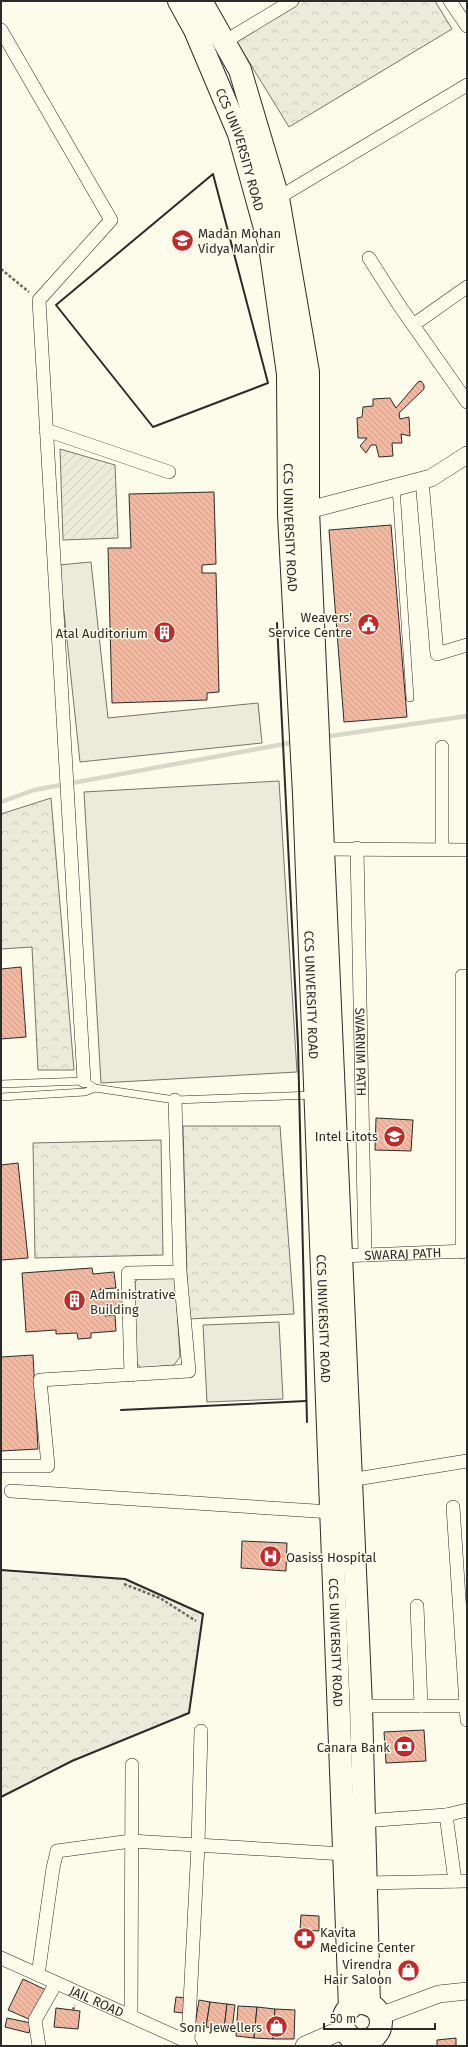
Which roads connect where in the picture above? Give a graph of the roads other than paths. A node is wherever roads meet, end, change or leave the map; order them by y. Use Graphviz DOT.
graph roads {
  1 [pos="179,1"];
  2 [pos="201,1"];
  3 [pos="292,1"];
  4 [pos="458,5"];
  5 [pos="467,26"];
  6 [pos="1,30"];
  7 [pos="224,42"];
  8 [pos="467,85"];
  9 [pos="278,198"];
  10 [pos="369,258"];
  11 [pos="467,287"];
  12 [pos="413,325"];
  13 [pos="467,402"];
  14 [pos="46,430"];
  15 [pos="467,455"];
  16 [pos="168,472"];
  17 [pos="422,480"];
  18 [pos="396,487"];
  19 [pos="298,512"];
  20 [pos="467,645"];
  21 [pos="410,698"];
  22 [pos="442,747"];
  23 [pos="357,848"];
  24 [pos="314,849"];
  25 [pos="442,849"];
  26 [pos="467,850"];
  27 [pos="467,976"];
  28 [pos="1,1084"];
  29 [pos="90,1084"];
  30 [pos="315,1095"];
  31 [pos="1,1097"];
  32 [pos="175,1100"];
  33 [pos="465,1132"];
  34 [pos="465,1251"];
  35 [pos="364,1255"];
  36 [pos="340,1256"];
  37 [pos="180,1272"];
  38 [pos="131,1375"];
  39 [pos="467,1461"];
  40 [pos="1,1466"];
  41 [pos="350,1480"];
  42 [pos="11,1491"];
  43 [pos="453,1507"];
  44 [pos="331,1512"];
  45 [pos="417,1606"];
  46 [pos="361,1706"];
  47 [pos="421,1706"];
  48 [pos="466,1706"];
  49 [pos="467,1720"];
  50 [pos="201,1731"];
  51 [pos="132,1765"];
  52 [pos="467,1810"];
  53 [pos="446,1815"];
  54 [pos="363,1821"];
  55 [pos="131,1841"];
  56 [pos="198,1845"];
  57 [pos="344,1854"];
  58 [pos="461,1881"];
  59 [pos="365,1883"];
  60 [pos="1,1958"];
  61 [pos="38,1975"];
  62 [pos="56,1983"];
  63 [pos="467,1991"];
  64 [pos="367,2010"];
  65 [pos="131,2016"];
  66 [pos="348,2038"];
  67 [pos="377,2043"];
  68 [pos="190,2044"];
  69 [pos="39,2046"];
  70 [pos="305,2046"];
  1 -- 19 [label="highway, CCS UNIVERSITY ROAD"];
  2 -- 7 [label="highway, CCS UNIVERSITY ROAD"];
  3 -- 7 [label="street"];
  4 -- 5 [label="street"];
  6 -- 14 [label="street"];
  7 -- 9 [label="highway, CCS UNIVERSITY ROAD"];
  8 -- 9 [label="street"];
  9 -- 19 [label="highway, CCS UNIVERSITY ROAD"];
  10 -- 12 [label="street"];
  11 -- 12 [label="street"];
  12 -- 13 [label="street"];
  14 -- 16 [label="street"];
  14 -- 29 [label="street"];
  15 -- 17 [label="street"];
  17 -- 18 [label="street"];
  17 -- 20 [label="street"];
  18 -- 19 [label="street"];
  18 -- 21 [label="lane"];
  19 -- 24 [label="highway, CCS UNIVERSITY ROAD"];
  22 -- 25 [label="street"];
  23 -- 24 [label="street"];
  23 -- 25 [label="street"];
  23 -- 35 [label="street, SWARNIM PATH"];
  24 -- 30 [label="highway, CCS UNIVERSITY ROAD"];
  24 -- 36 [label="highway, CCS UNIVERSITY ROAD"];
  25 -- 26 [label="street"];
  27 -- 33 [label="street"];
  28 -- 29 [label="lane"];
  29 -- 31 [label="lane"];
  29 -- 32 [label="lane"];
  30 -- 32 [label="lane"];
  30 -- 44 [label="highway, CCS UNIVERSITY ROAD"];
  32 -- 37 [label="street"];
  33 -- 34 [label="street"];
  34 -- 35 [label="street, SWARAJ PATH"];
  35 -- 36 [label="street, SWARAJ PATH"];
  36 -- 41 [label="highway, CCS UNIVERSITY ROAD"];
  37 -- 38 [label="street"];
  37 -- 38 [label="street"];
  38 -- 40 [label="street"];
  39 -- 41 [label="street"];
  41 -- 46 [label="highway, CCS UNIVERSITY ROAD"];
  42 -- 44 [label="street"];
  43 -- 48 [label="street"];
  44 -- 57 [label="highway, CCS UNIVERSITY ROAD"];
  45 -- 47 [label="street"];
  46 -- 47 [label="street"];
  46 -- 54 [label="highway, CCS UNIVERSITY ROAD"];
  47 -- 48 [label="street"];
  48 -- 49 [label="street"];
  50 -- 56 [label="street"];
  51 -- 55 [label="street"];
  52 -- 53 [label="street"];
  53 -- 54 [label="street"];
  53 -- 58 [label="street"];
  54 -- 59 [label="highway, CCS UNIVERSITY ROAD"];
  55 -- 56 [label="street"];
  55 -- 61 [label="street"];
  55 -- 65 [label="street"];
  56 -- 57 [label="street"];
  56 -- 68 [label="street"];
  57 -- 64 [label="highway, CCS UNIVERSITY ROAD"];
  58 -- 59 [label="street"];
  59 -- 64 [label="highway, CCS UNIVERSITY ROAD"];
  60 -- 61 [label="street, JAIL ROAD"];
  61 -- 62 [label="street, JAIL ROAD"];
  62 -- 65 [label="street, JAIL ROAD"];
  62 -- 69 [label="street"];
  63 -- 64 [label="street"];
  64 -- 66 [label="highway"];
  64 -- 67 [label="highway"];
  65 -- 68 [label="street, JAIL ROAD"];
  66 -- 67 [label="highway"];
  66 -- 70 [label="main road"];
}
